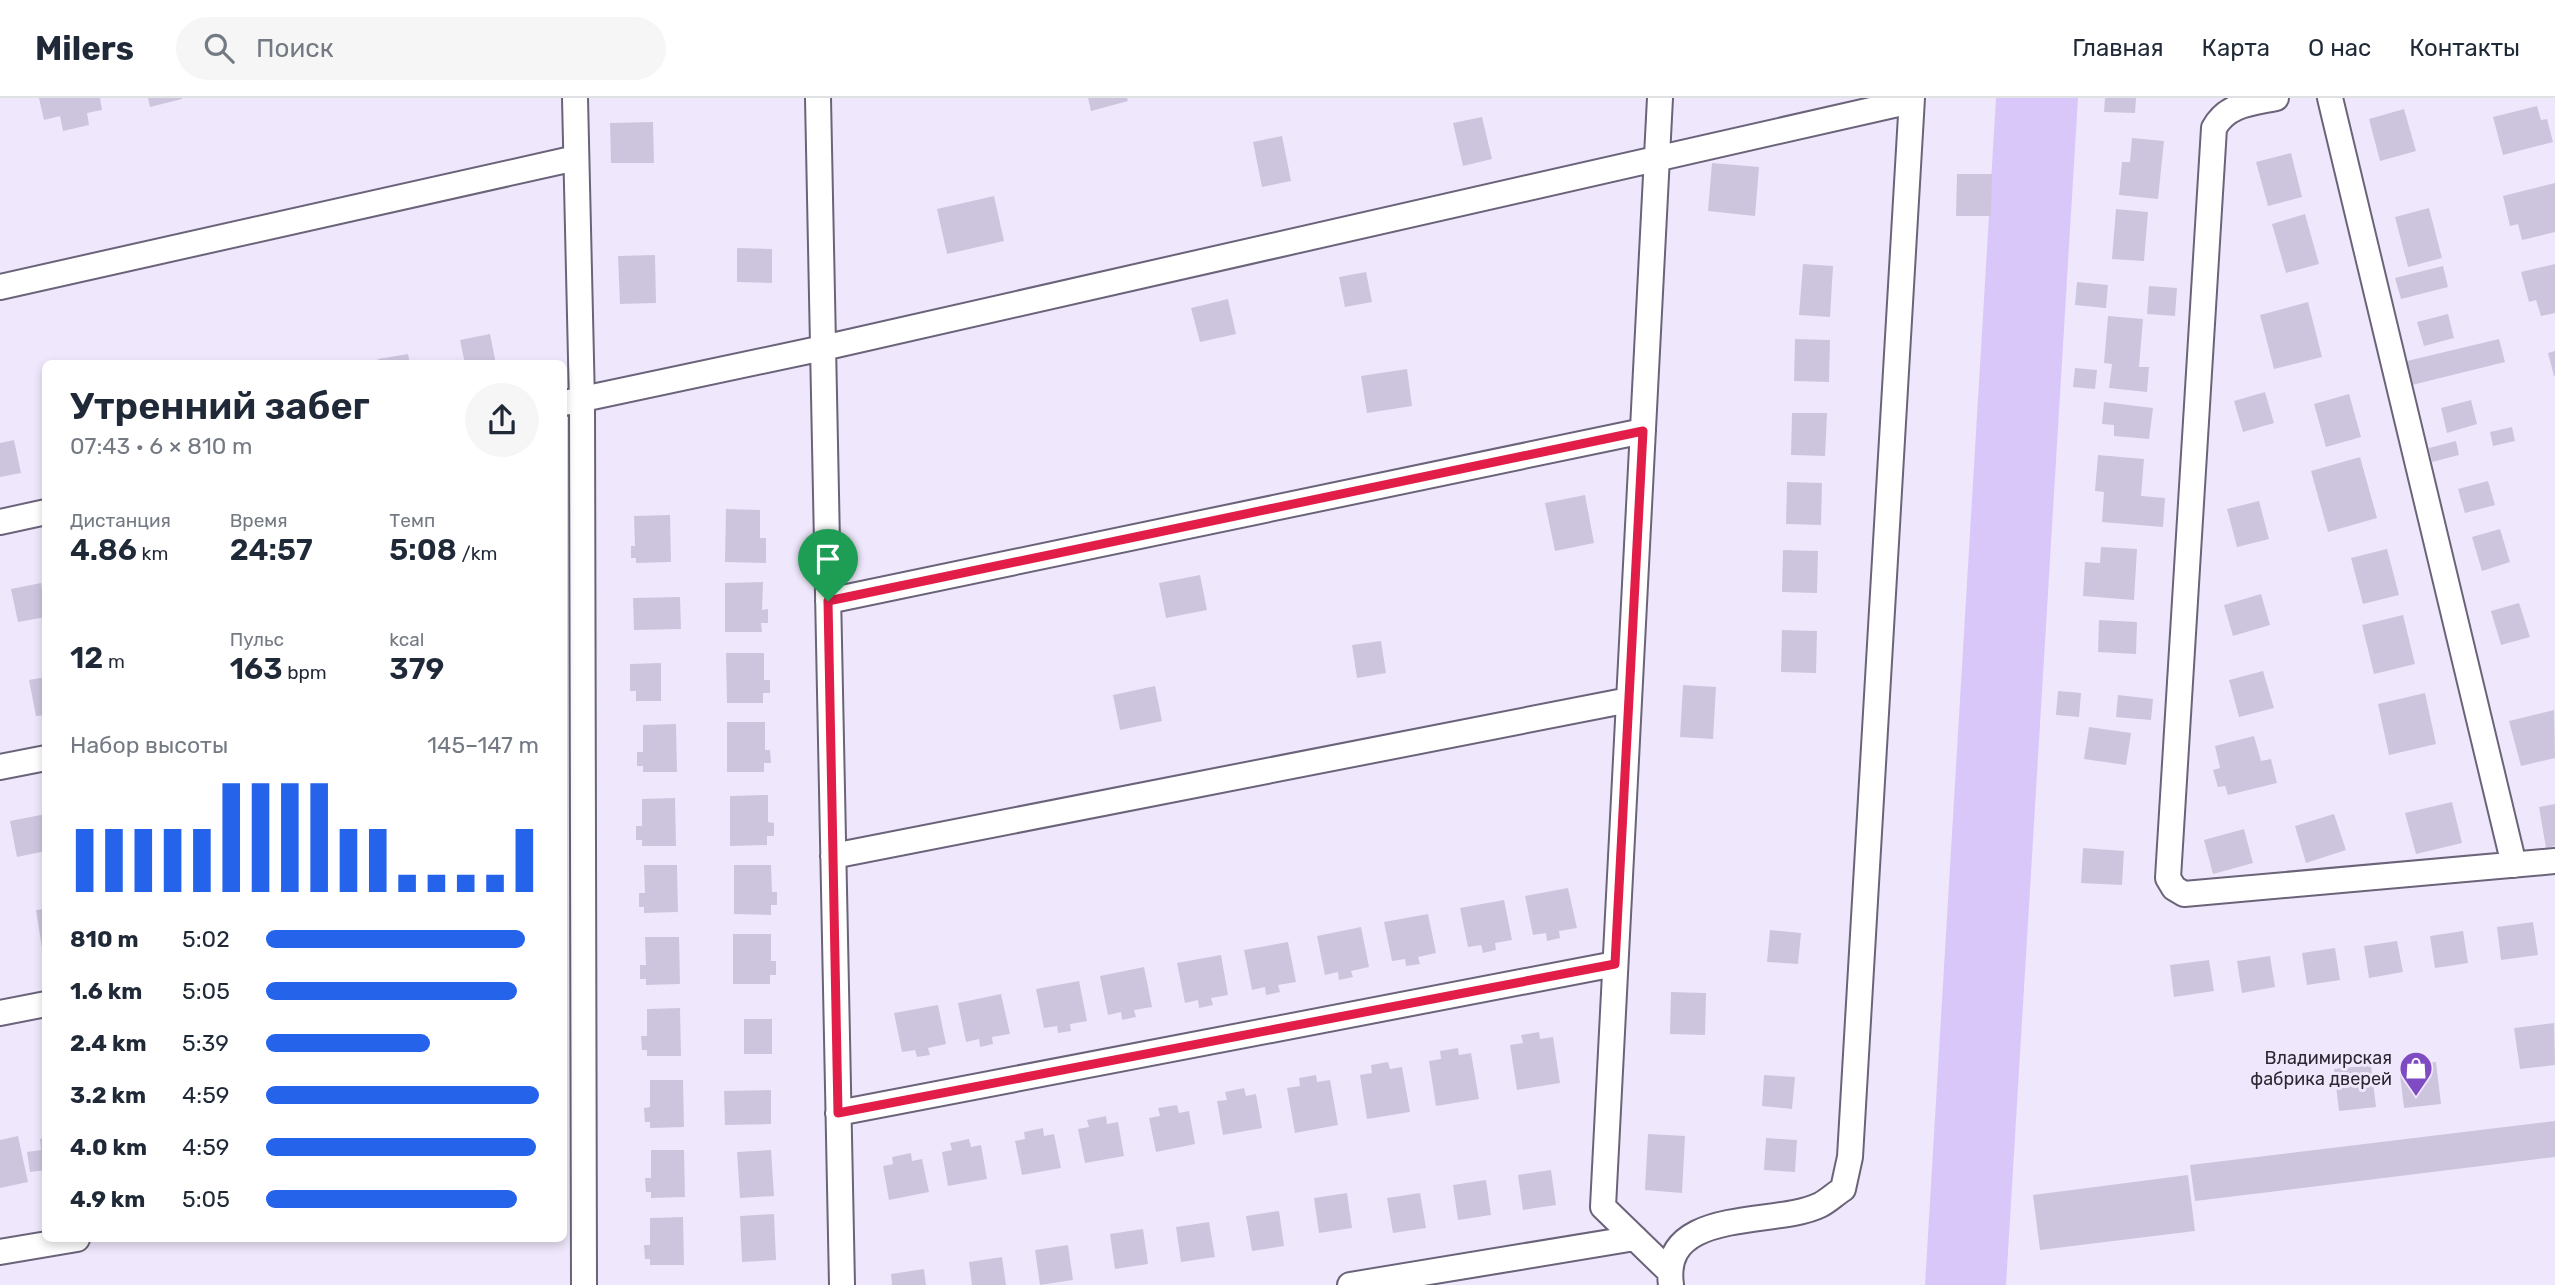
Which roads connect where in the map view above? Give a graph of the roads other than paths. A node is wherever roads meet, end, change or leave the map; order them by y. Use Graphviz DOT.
graph roads {
  1 [pos="575,98"];
  2 [pos="1660,98"];
  3 [pos="2276,98"];
  4 [pos="2330,98"];
  5 [pos="823,99"];
  6 [pos="1911,100"];
  7 [pos="576,158"];
  8 [pos="1657,159"];
  9 [pos="0,288"];
  10 [pos="823,348"];
  11 [pos="573,401"];
  12 [pos="1643,431"];
  13 [pos="42,513"];
  14 [pos="0,522"];
  15 [pos="828,601"];
  16 [pos="573,653"];
  17 [pos="1629,700"];
  18 [pos="42,759"];
  19 [pos="0,768"];
  20 [pos="833,856"];
  21 [pos="2555,861"];
  22 [pos="2514,865"];
  23 [pos="573,907"];
  24 [pos="1615,964"];
  25 [pos="42,1005"];
  26 [pos="0,1013"];
  27 [pos="838,1113"];
  28 [pos="574,1155"];
  29 [pos="1635,1238"];
  30 [pos="59,1242"];
  31 [pos="0,1252"];
  32 [pos="1670,1278"];
  33 [pos="584,1285"];
  34 [pos="842,1285"];
  35 [pos="1350,1285"];
  1 -- 7 [label="street"];
  2 -- 8 [label="street"];
  3 -- 22 [label="street"];
  4 -- 22 [label="street"];
  5 -- 10 [label="street"];
  6 -- 8 [label="street"];
  6 -- 32 [label="street"];
  7 -- 9 [label="street"];
  7 -- 11 [label="street"];
  8 -- 10 [label="street"];
  8 -- 12 [label="street"];
  10 -- 11 [label="street"];
  10 -- 15 [label="street"];
  11 -- 16 [label="street"];
  12 -- 15 [label="street"];
  12 -- 17 [label="street"];
  13 -- 14 [label="street"];
  15 -- 20 [label="street"];
  16 -- 23 [label="street"];
  17 -- 20 [label="street"];
  17 -- 24 [label="street"];
  18 -- 19 [label="street"];
  20 -- 27 [label="street"];
  21 -- 22 [label="street"];
  23 -- 28 [label="street"];
  24 -- 27 [label="street"];
  24 -- 29 [label="street"];
  25 -- 26 [label="street"];
  27 -- 34 [label="street"];
  28 -- 33 [label="street"];
  29 -- 32 [label="street"];
  29 -- 35 [label="street"];
  30 -- 31 [label="street"];
}
